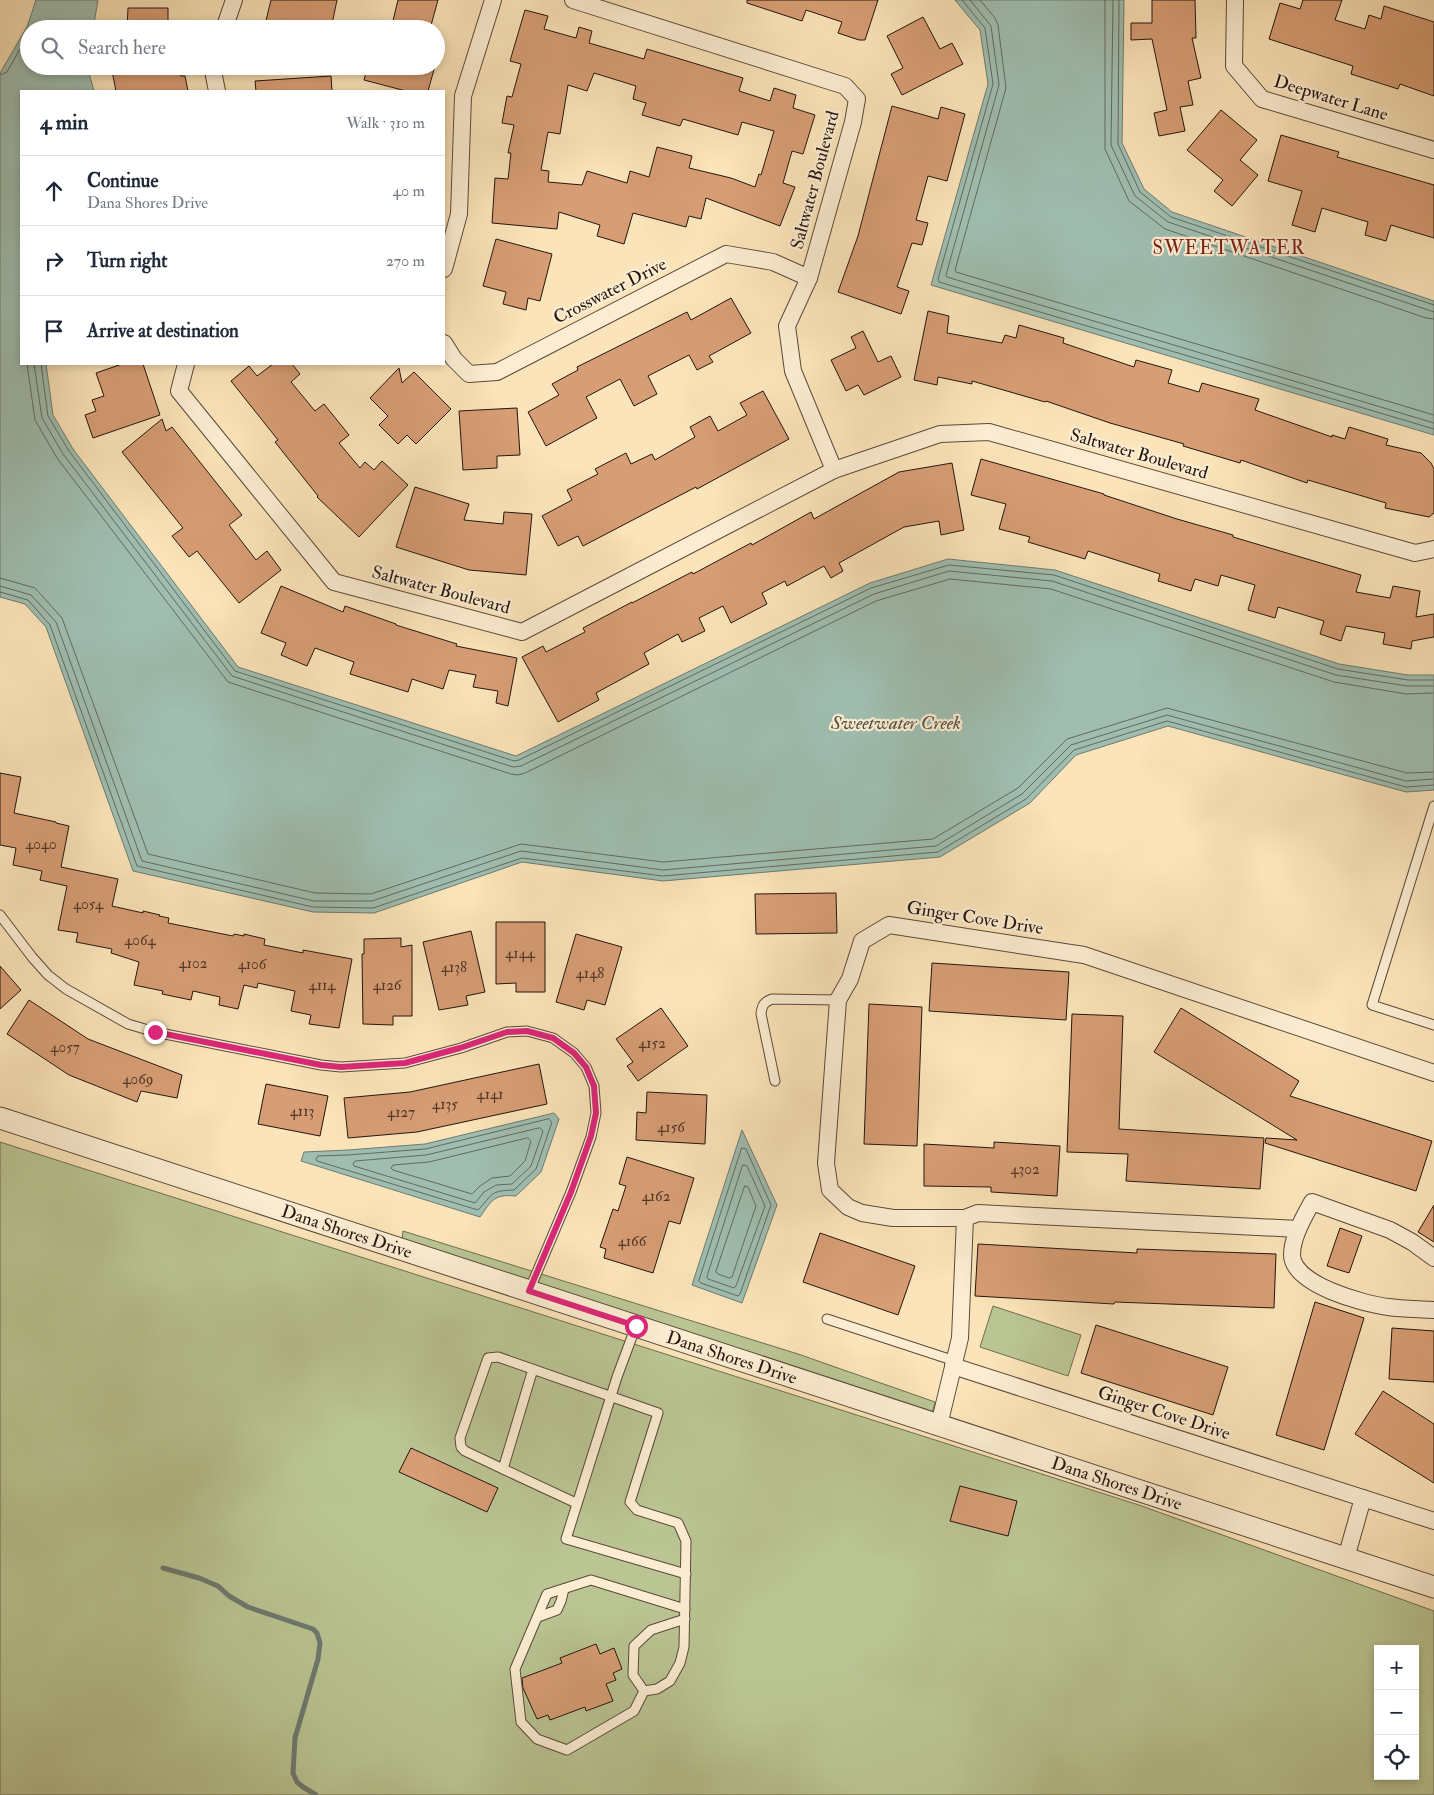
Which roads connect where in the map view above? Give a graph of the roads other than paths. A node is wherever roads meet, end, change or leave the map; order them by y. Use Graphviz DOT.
graph roads {
  1 [pos="234,0"];
  2 [pos="493,0"];
  3 [pos="573,0"];
  4 [pos="1235,0"];
  5 [pos="227,20"];
  6 [pos="214,75"];
  7 [pos="217,90"];
  8 [pos="1434,150"];
  9 [pos="445,266"];
  10 [pos="809,278"];
  11 [pos="445,345"];
  12 [pos="186,365"];
  13 [pos="834,470"];
  14 [pos="1434,549"];
  15 [pos="1434,806"];
  16 [pos="0,915"];
  17 [pos="838,1000"];
  18 [pos="1434,1025"];
  19 [pos="1434,1074"];
  20 [pos="775,1081"];
  21 [pos="0,1118"];
  22 [pos="965,1218"];
  23 [pos="1298,1229"];
  24 [pos="1434,1258"];
  25 [pos="529,1291"];
  26 [pos="1434,1310"];
  27 [pos="827,1318"];
  28 [pos="636,1326"];
  29 [pos="954,1364"];
  30 [pos="533,1369"];
  31 [pos="611,1396"];
  32 [pos="939,1425"];
  33 [pos="504,1469"];
  34 [pos="1363,1498"];
  35 [pos="576,1503"];
  36 [pos="1434,1521"];
  37 [pos="1346,1558"];
  38 [pos="686,1574"];
  39 [pos="1434,1587"];
  40 [pos="564,1589"];
  41 [pos="685,1609"];
  42 [pos="538,1617"];
  43 [pos="685,1619"];
  44 [pos="644,1691"];
  1 -- 5 [label="street"];
  2 -- 9 [label="street"];
  3 -- 10 [label="street, Saltwater Boulevard"];
  4 -- 8 [label="street, Deepwater Lane"];
  6 -- 7 [label="street"];
  10 -- 11 [label="street, Crosswater Drive"];
  10 -- 13 [label="street, Saltwater Boulevard"];
  12 -- 13 [label="street, Saltwater Boulevard"];
  13 -- 14 [label="street, Saltwater Boulevard"];
  15 -- 18 [label="lane"];
  16 -- 25 [label="lane"];
  17 -- 19 [label="street, Ginger Cove Drive"];
  17 -- 20 [label="lane"];
  17 -- 22 [label="street, Ginger Cove Drive"];
  21 -- 25 [label="street, Dana Shores Drive"];
  22 -- 23 [label="street, Ginger Cove Drive"];
  22 -- 29 [label="street"];
  23 -- 24 [label="street"];
  23 -- 26 [label="street"];
  25 -- 28 [label="street, Dana Shores Drive"];
  27 -- 29 [label="lane"];
  28 -- 31 [label="lane"];
  28 -- 32 [label="street, Dana Shores Drive"];
  29 -- 32 [label="street"];
  29 -- 34 [label="street, Ginger Cove Drive"];
  30 -- 31 [label="lane"];
  30 -- 33 [label="lane"];
  30 -- 33 [label="lane"];
  31 -- 35 [label="lane"];
  31 -- 38 [label="lane"];
  32 -- 37 [label="street, Dana Shores Drive"];
  33 -- 35 [label="lane"];
  34 -- 36 [label="street, Ginger Cove Drive"];
  34 -- 37 [label="street"];
  35 -- 38 [label="lane"];
  37 -- 39 [label="street, Dana Shores Drive"];
  38 -- 41 [label="lane"];
  40 -- 41 [label="lane"];
  40 -- 42 [label="lane"];
  40 -- 42 [label="lane"];
  41 -- 43 [label="lane"];
  42 -- 44 [label="lane"];
  43 -- 44 [label="lane"];
  43 -- 44 [label="lane"];
}
